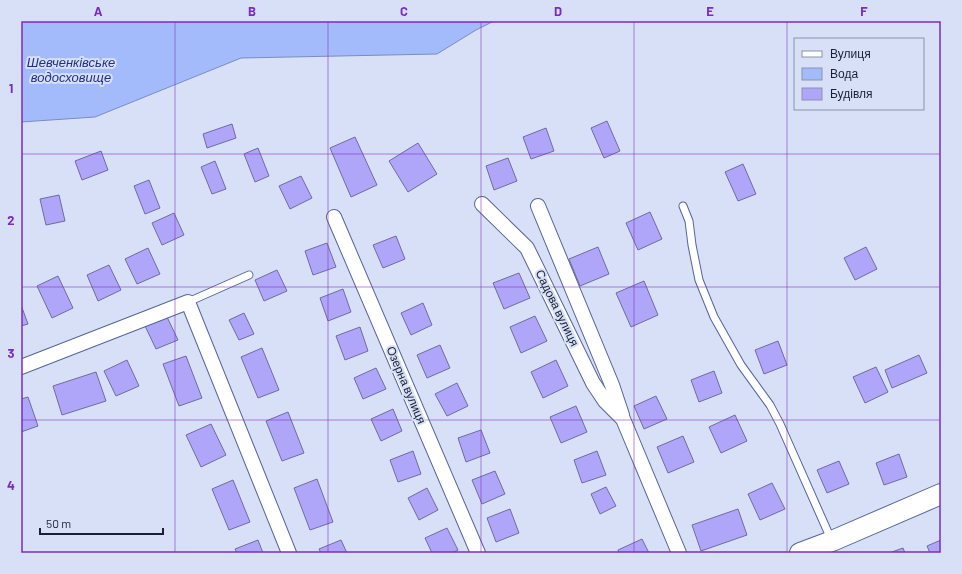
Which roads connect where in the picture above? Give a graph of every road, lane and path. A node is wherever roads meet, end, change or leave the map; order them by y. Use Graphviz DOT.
graph roads {
  1 [pos="482,204"];
  2 [pos="538,206"];
  3 [pos="683,206"];
  4 [pos="334,217"];
  5 [pos="249,275"];
  6 [pos="188,302"];
  7 [pos="21,367"];
  8 [pos="623,419"];
  9 [pos="941,494"];
  10 [pos="832,541"];
  11 [pos="289,553"];
  12 [pos="478,553"];
  13 [pos="679,553"];
  14 [pos="800,553"];
  1 -- 8 [label="street, Садова вулиця"];
  2 -- 8 [label="street, Садова вулиця"];
  3 -- 10 [label="lane"];
  4 -- 12 [label="street, Озерна вулиця"];
  5 -- 6 [label="lane"];
  6 -- 7 [label="street"];
  6 -- 11 [label="street"];
  8 -- 13 [label="street, Садова вулиця"];
  9 -- 10 [label="main road"];
  10 -- 14 [label="main road"];
}
